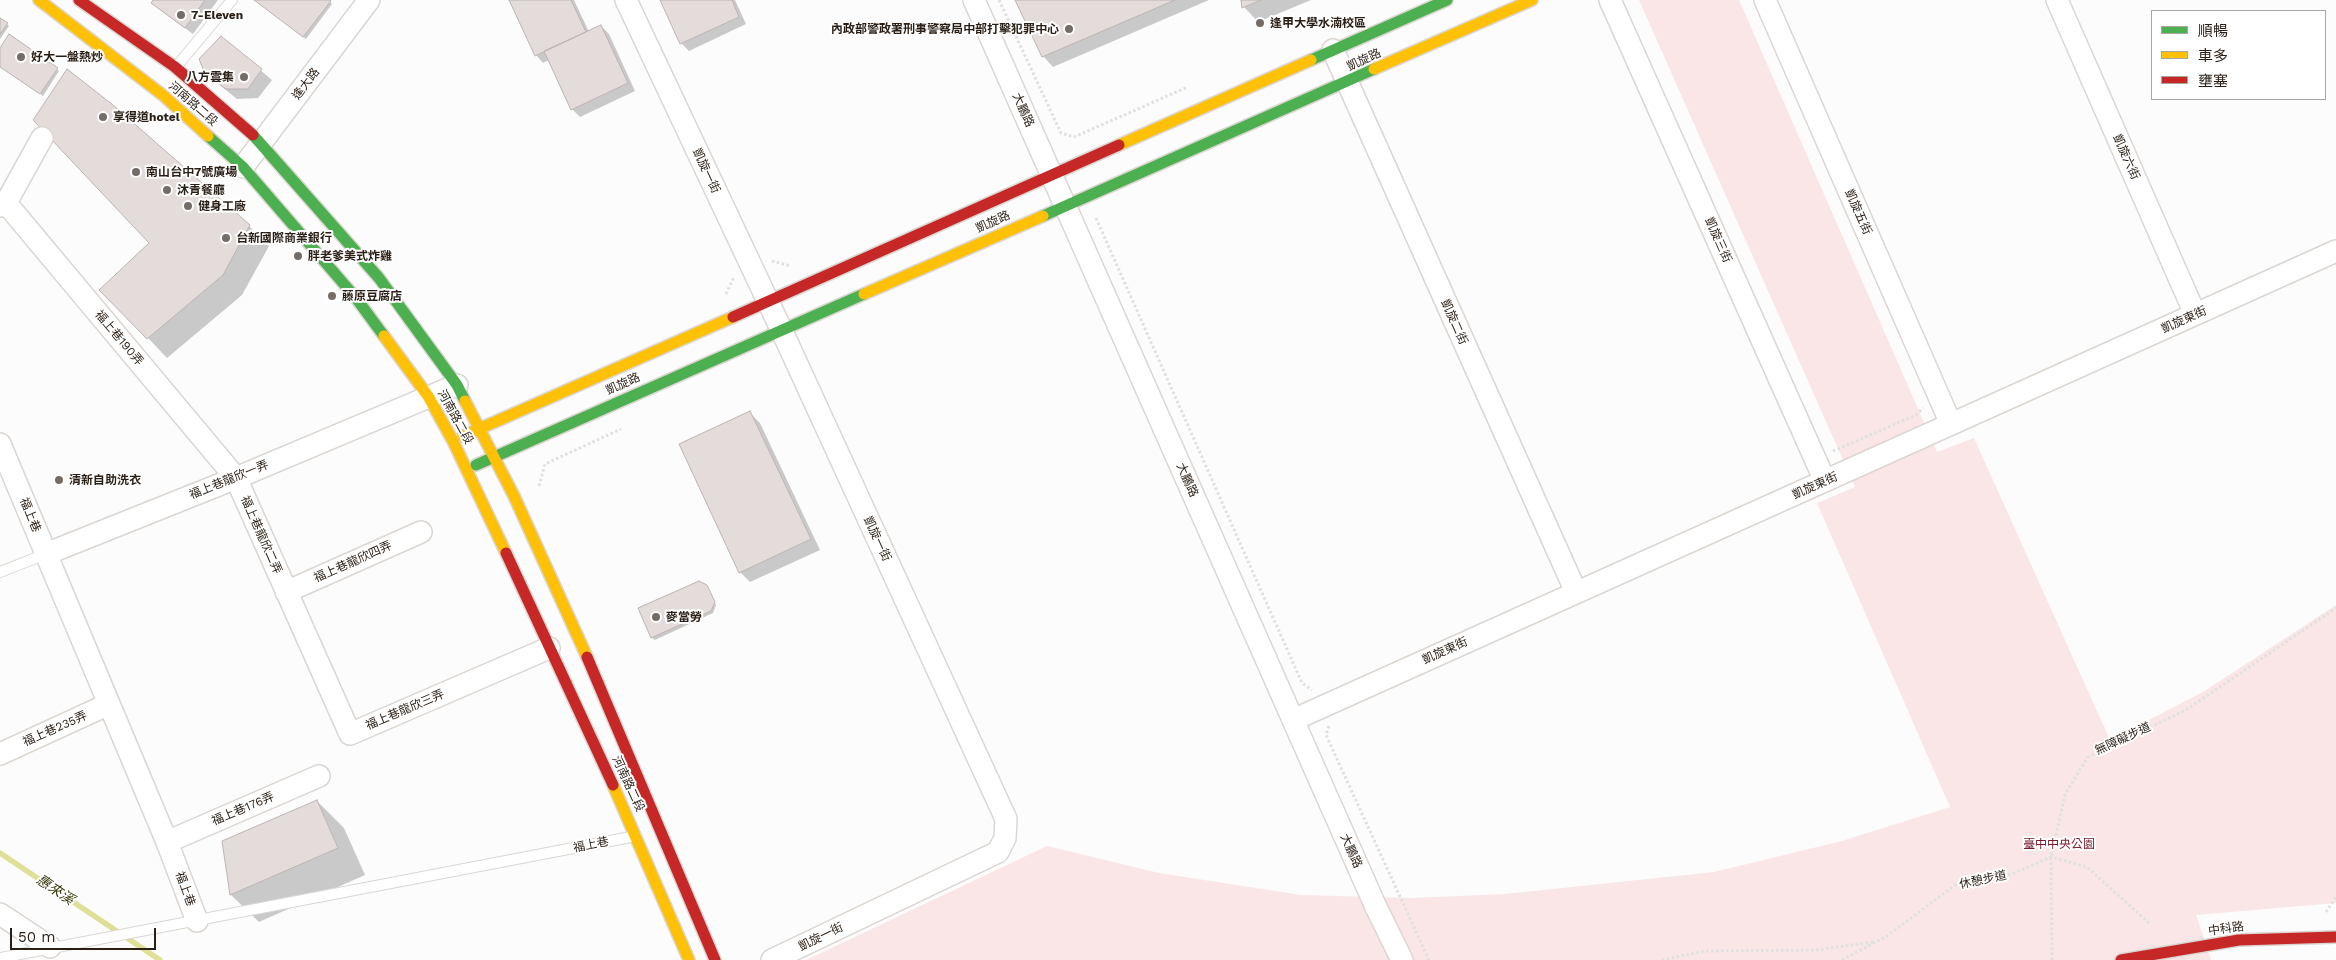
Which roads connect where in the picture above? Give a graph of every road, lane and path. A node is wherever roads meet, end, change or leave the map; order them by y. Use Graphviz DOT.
graph roads {
  1 [pos="39,0"];
  2 [pos="79,0"];
  3 [pos="232,0"];
  4 [pos="369,0"];
  5 [pos="626,0"];
  6 [pos="974,0"];
  7 [pos="999,0"];
  8 [pos="1447,0"];
  9 [pos="1532,0"];
  10 [pos="1610,0"];
  11 [pos="1765,0"];
  12 [pos="2057,0"];
  13 [pos="1333,50"];
  14 [pos="176,68"];
  15 [pos="1347,83"];
  16 [pos="1074,137"];
  17 [pos="42,138"];
  18 [pos="262,143"];
  19 [pos="243,167"];
  20 [pos="1052,175"];
  21 [pos="3,204"];
  22 [pos="1065,205"];
  23 [pos="1093,212"];
  24 [pos="2336,251"];
  25 [pos="772,261"];
  26 [pos="798,263"];
  27 [pos="734,277"];
  28 [pos="717,298"];
  29 [pos="768,302"];
  30 [pos="2195,314"];
  31 [pos="781,329"];
  32 [pos="457,385"];
  33 [pos="428,396"];
  34 [pos="1926,404"];
  35 [pos="1951,424"];
  36 [pos="625,427"];
  37 [pos="479,429"];
  38 [pos="453,441"];
  39 [pos="0,444"];
  40 [pos="1831,452"];
  41 [pos="494,457"];
  42 [pos="466,469"];
  43 [pos="236,478"];
  44 [pos="1825,481"];
  45 [pos="539,486"];
  46 [pos="421,532"];
  47 [pos="46,554"];
  48 [pos="0,572"];
  49 [pos="286,592"];
  50 [pos="1576,592"];
  51 [pos="2336,608"];
  52 [pos="549,648"];
  53 [pos="1314,692"];
  54 [pos="109,704"];
  55 [pos="1293,720"];
  56 [pos="1330,722"];
  57 [pos="0,754"];
  58 [pos="319,776"];
  59 [pos="636,836"];
  60 [pos="167,842"];
  61 [pos="2051,857"];
  62 [pos="2336,897"];
  63 [pos="2326,912"];
  64 [pos="0,914"];
  65 [pos="197,922"];
  66 [pos="2150,924"];
  67 [pos="2336,937"];
  68 [pos="1876,942"];
  69 [pos="58,946"];
  70 [pos="0,958"];
  71 [pos="689,960"];
  72 [pos="715,960"];
  73 [pos="772,960"];
  74 [pos="1402,960"];
  75 [pos="1429,960"];
  76 [pos="1662,960"];
  77 [pos="1842,960"];
  78 [pos="2052,960"];
  79 [pos="2121,960"];
  1 -- 19 [label="street, 河南路二段"];
  2 -- 14 [label="street, 河南路二段"];
  3 -- 14 [label="lane"];
  4 -- 18 [label="street, 逢大路"];
  5 -- 29 [label="street, 凱旋一街"];
  6 -- 20 [label="street, 大鵬路"];
  7 -- 16 [label="path"];
  8 -- 13 [label="street, 凱旋路"];
  9 -- 15 [label="street, 凱旋路"];
  10 -- 44 [label="street, 凱旋三街"];
  11 -- 35 [label="street, 凱旋五街"];
  12 -- 30 [label="street, 凱旋六街"];
  13 -- 15 [label="street, 凱旋二街"];
  13 -- 20 [label="street, 凱旋路"];
  14 -- 18 [label="street, 河南路二段"];
  15 -- 22 [label="street, 凱旋路"];
  15 -- 50 [label="street, 凱旋二街"];
  17 -- 21 [label="street"];
  18 -- 19 [label="street, 逢大路"];
  18 -- 32 [label="street, 河南路二段"];
  19 -- 33 [label="street, 河南路二段"];
  20 -- 22 [label="street, 大鵬路"];
  20 -- 29 [label="street, 凱旋路"];
  21 -- 43 [label="street, 福上巷190弄"];
  22 -- 31 [label="street, 凱旋路"];
  22 -- 55 [label="street, 大鵬路"];
  23 -- 53 [label="path"];
  24 -- 30 [label="street, 凱旋東街"];
  25 -- 26 [label="path"];
  27 -- 28 [label="path"];
  29 -- 31 [label="street, 凱旋一街"];
  29 -- 37 [label="street, 凱旋路"];
  30 -- 35 [label="street, 凱旋東街"];
  31 -- 41 [label="street, 凱旋路"];
  31 -- 73 [label="street, 凱旋一街"];
  32 -- 33 [label="street, 福上巷龍欣一弄"];
  32 -- 37 [label="street, 河南路二段"];
  33 -- 38 [label="street, 河南路二段"];
  33 -- 43 [label="street, 福上巷龍欣一弄"];
  34 -- 40 [label="path"];
  35 -- 44 [label="street, 凱旋東街"];
  36 -- 45 [label="path"];
  37 -- 38 [label="street, 凱旋路"];
  37 -- 41 [label="street, 河南路二段"];
  38 -- 42 [label="street, 河南路二段"];
  39 -- 47 [label="street, 福上巷"];
  41 -- 42 [label="street, 凱旋路"];
  41 -- 72 [label="street, 河南路二段"];
  42 -- 52 [label="street, 河南路二段"];
  43 -- 47 [label="street, 福上巷龍欣一弄"];
  43 -- 49 [label="street, 福上巷龍欣二弄"];
  44 -- 50 [label="street, 凱旋東街"];
  46 -- 49 [label="street, 福上巷龍欣四弄"];
  47 -- 48 [label="lane, 福上巷龍欣一弄"];
  47 -- 54 [label="street, 福上巷"];
  49 -- 52 [label="street, 福上巷龍欣三弄"];
  50 -- 55 [label="street, 凱旋東街"];
  51 -- 61 [label="path, 無障礙步道"];
  52 -- 59 [label="street, 河南路二段"];
  54 -- 57 [label="street, 福上巷235弄"];
  54 -- 60 [label="street, 福上巷"];
  55 -- 74 [label="street, 大鵬路"];
  56 -- 75 [label="path"];
  58 -- 60 [label="street, 福上巷176弄"];
  59 -- 65 [label="lane, 福上巷"];
  59 -- 71 [label="street, 河南路二段"];
  60 -- 65 [label="street, 福上巷"];
  61 -- 66 [label="path"];
  61 -- 68 [label="path, 休憩步道"];
  61 -- 78 [label="path, 無障礙步道"];
  62 -- 63 [label="path"];
  64 -- 69 [label="street"];
  65 -- 69 [label="lane"];
  67 -- 79 [label="street, 中科路"];
  68 -- 76 [label="path"];
  68 -- 77 [label="path, 休憩步道"];
  69 -- 70 [label="lane"];
}
